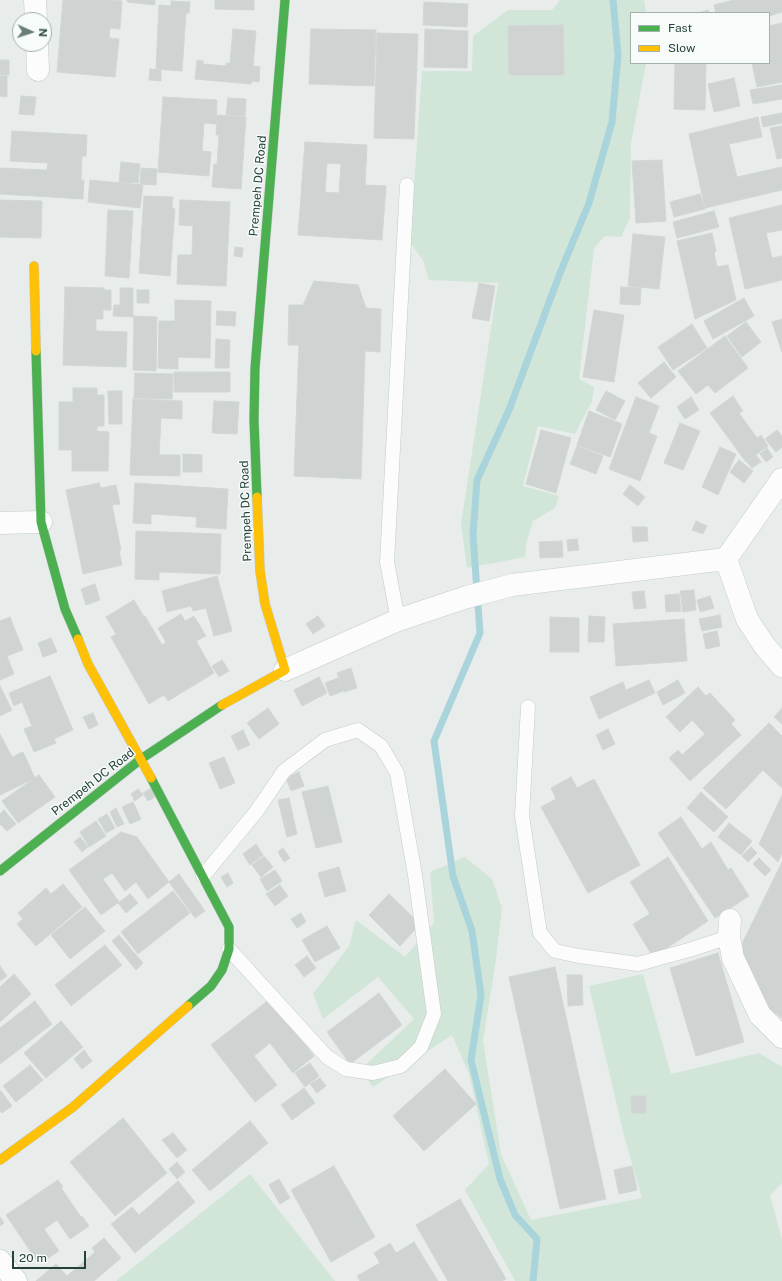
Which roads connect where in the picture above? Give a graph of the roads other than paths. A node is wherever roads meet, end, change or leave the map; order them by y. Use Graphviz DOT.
graph roads {
  1 [pos="35,0"];
  2 [pos="285,0"];
  3 [pos="36,12"];
  4 [pos="37,52"];
  5 [pos="38,70"];
  6 [pos="407,185"];
  7 [pos="34,266"];
  8 [pos="782,479"];
  9 [pos="0,522"];
  10 [pos="41,522"];
  11 [pos="726,559"];
  12 [pos="398,620"];
  13 [pos="782,666"];
  14 [pos="285,670"];
  15 [pos="528,707"];
  16 [pos="142,759"];
  17 [pos="0,871"];
  18 [pos="203,876"];
  19 [pos="730,929"];
  20 [pos="229,949"];
  21 [pos="782,1037"];
  22 [pos="0,1160"];
  23 [pos="0,1261"];
  24 [pos="16,1281"];
  1 -- 3 [label="street"];
  2 -- 14 [label="street, Prempeh DC Road"];
  4 -- 5 [label="street"];
  6 -- 12 [label="lane"];
  7 -- 10 [label="street"];
  8 -- 11 [label="street"];
  9 -- 10 [label="street"];
  10 -- 16 [label="street"];
  11 -- 12 [label="street"];
  11 -- 13 [label="street"];
  12 -- 14 [label="street"];
  14 -- 16 [label="street, Prempeh DC Road"];
  15 -- 19 [label="lane"];
  16 -- 17 [label="street, Prempeh DC Road"];
  16 -- 18 [label="street"];
  18 -- 20 [label="street"];
  18 -- 20 [label="lane"];
  19 -- 21 [label="street"];
  20 -- 22 [label="street"];
  23 -- 24 [label="street"];
}
